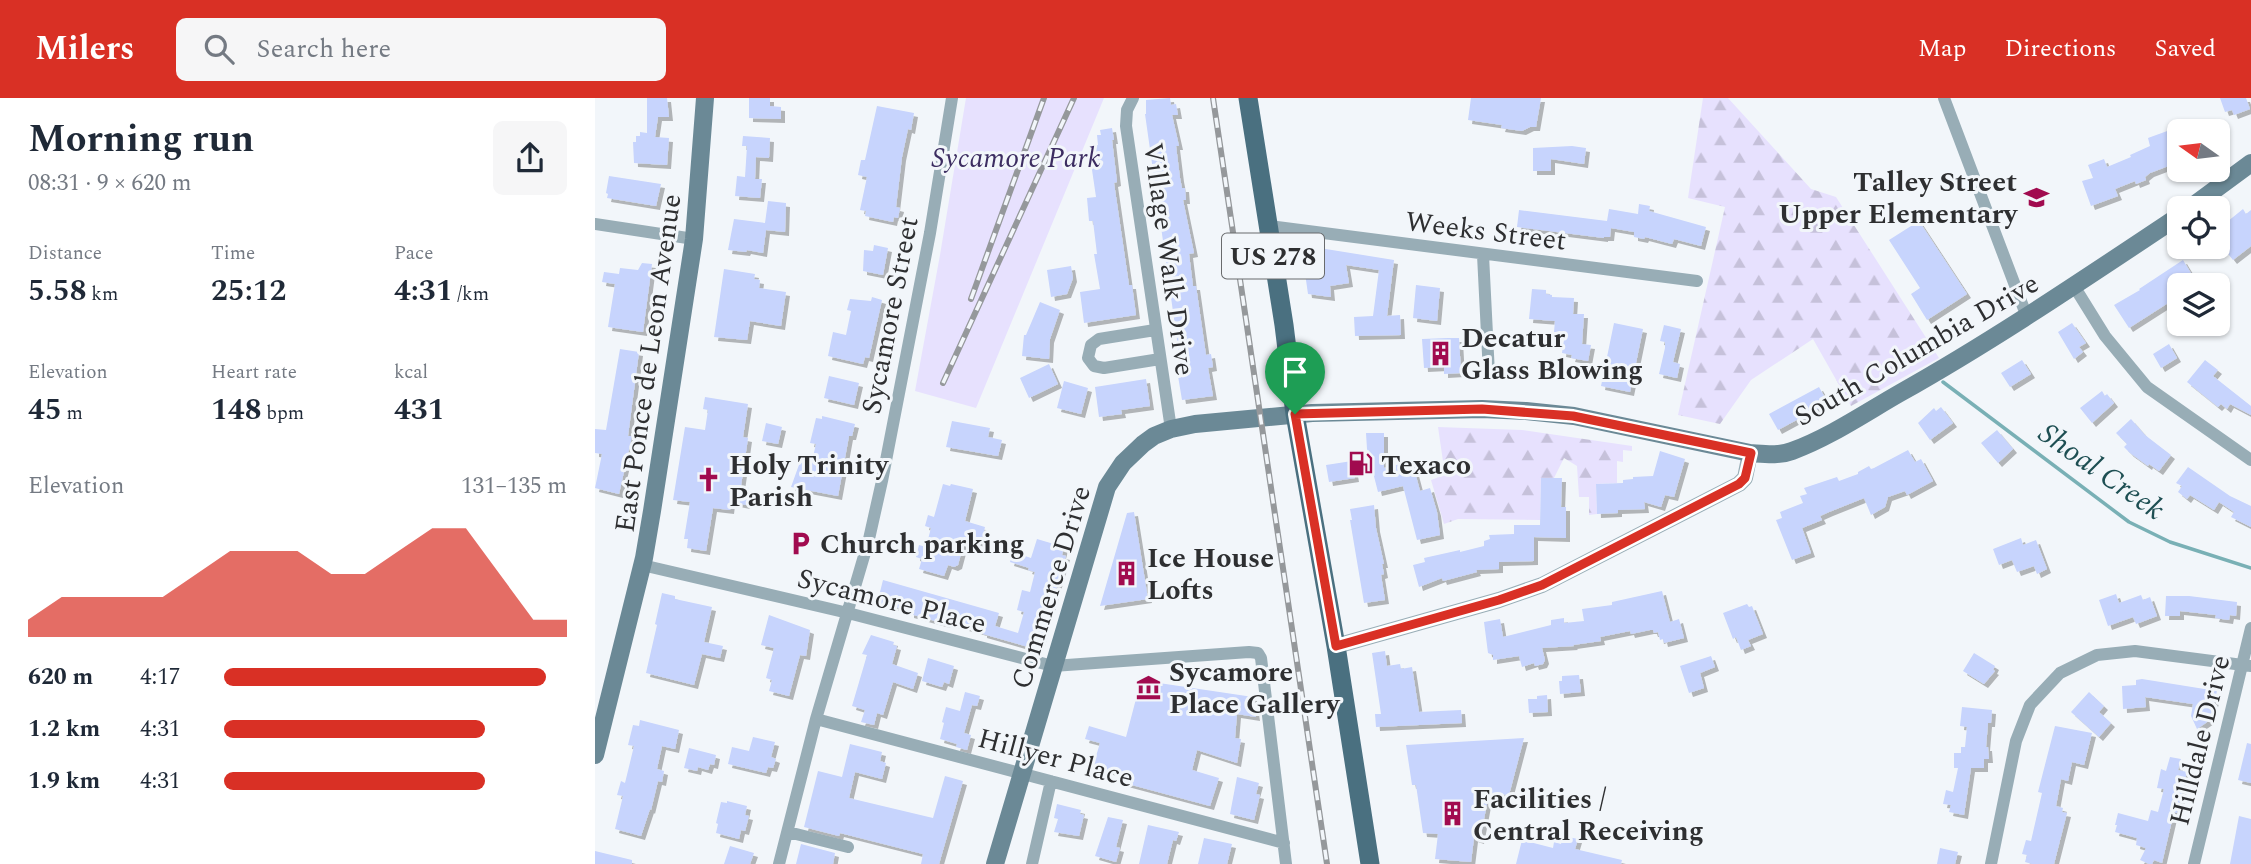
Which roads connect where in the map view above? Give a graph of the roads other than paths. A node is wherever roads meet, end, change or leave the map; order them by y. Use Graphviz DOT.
graph roads {
  1 [pos="705,98"];
  2 [pos="952,98"];
  3 [pos="1133,98"];
  4 [pos="1248,98"];
  5 [pos="1944,98"];
  6 [pos="2251,163"];
  7 [pos="2206,196"];
  8 [pos="595,224"];
  9 [pos="2167,224"];
  10 [pos="1269,226"];
  11 [pos="694,239"];
  12 [pos="1483,255"];
  13 [pos="1697,281"];
  14 [pos="2074,286"];
  15 [pos="2027,317"];
  16 [pos="1155,330"];
  17 [pos="1160,359"];
  18 [pos="1489,373"];
  19 [pos="1295,414"];
  20 [pos="1171,429"];
  21 [pos="1751,453"];
  22 [pos="2251,460"];
  23 [pos="642,565"];
  24 [pos="848,613"];
  25 [pos="2251,631"];
  26 [pos="1336,646"];
  27 [pos="2247,665"];
  28 [pos="1053,666"];
  29 [pos="816,719"];
  30 [pos="595,755"];
  31 [pos="1021,773"];
  32 [pos="1051,781"];
  33 [pos="787,832"];
  34 [pos="1284,844"];
  35 [pos="848,847"];
  36 [pos="779,864"];
  37 [pos="995,864"];
  38 [pos="1032,864"];
  39 [pos="1286,864"];
  40 [pos="1370,864"];
  41 [pos="1991,864"];
  42 [pos="2195,864"];
  1 -- 11 [label="main road, East Ponce de Leon Avenue"];
  2 -- 24 [label="street, Sycamore Street"];
  3 -- 16 [label="street, Village Walk Drive"];
  4 -- 10 [label="main road, US 278"];
  5 -- 15 [label="street"];
  6 -- 7 [label="main road"];
  8 -- 11 [label="street"];
  9 -- 14 [label="main road, South Columbia Drive"];
  10 -- 12 [label="street, Weeks Street"];
  10 -- 19 [label="main road, US 278"];
  11 -- 23 [label="main road, East Ponce de Leon Avenue"];
  12 -- 13 [label="street, Weeks Street"];
  12 -- 18 [label="street"];
  14 -- 15 [label="main road, South Columbia Drive"];
  14 -- 22 [label="street"];
  15 -- 21 [label="main road, South Columbia Drive"];
  16 -- 17 [label="street, Village Walk Drive"];
  16 -- 17 [label="street"];
  17 -- 20 [label="street, Village Walk Drive"];
  19 -- 20 [label="main road, Commerce Drive"];
  19 -- 21 [label="main road, Commerce Drive"];
  19 -- 26 [label="main road, US 278"];
  20 -- 28 [label="main road, Commerce Drive"];
  21 -- 26 [label="street"];
  23 -- 24 [label="street, Sycamore Place"];
  23 -- 30 [label="main road, East Ponce de Leon Avenue"];
  24 -- 28 [label="street, Sycamore Place"];
  24 -- 29 [label="street, Sycamore Street"];
  25 -- 27 [label="street, Hilldale Drive"];
  26 -- 40 [label="main road, US 278"];
  27 -- 41 [label="street"];
  27 -- 42 [label="street, Hilldale Drive"];
  28 -- 31 [label="main road, Commerce Drive"];
  28 -- 34 [label="street, Sycamore Place"];
  29 -- 31 [label="street, Hillyer Place"];
  29 -- 33 [label="street, Sycamore Street"];
  31 -- 32 [label="street, Hillyer Place"];
  31 -- 37 [label="main road, Commerce Drive"];
  32 -- 34 [label="street, Hillyer Place"];
  32 -- 38 [label="street"];
  33 -- 35 [label="street"];
  33 -- 36 [label="street, Sycamore Street"];
  34 -- 39 [label="street"];
}
